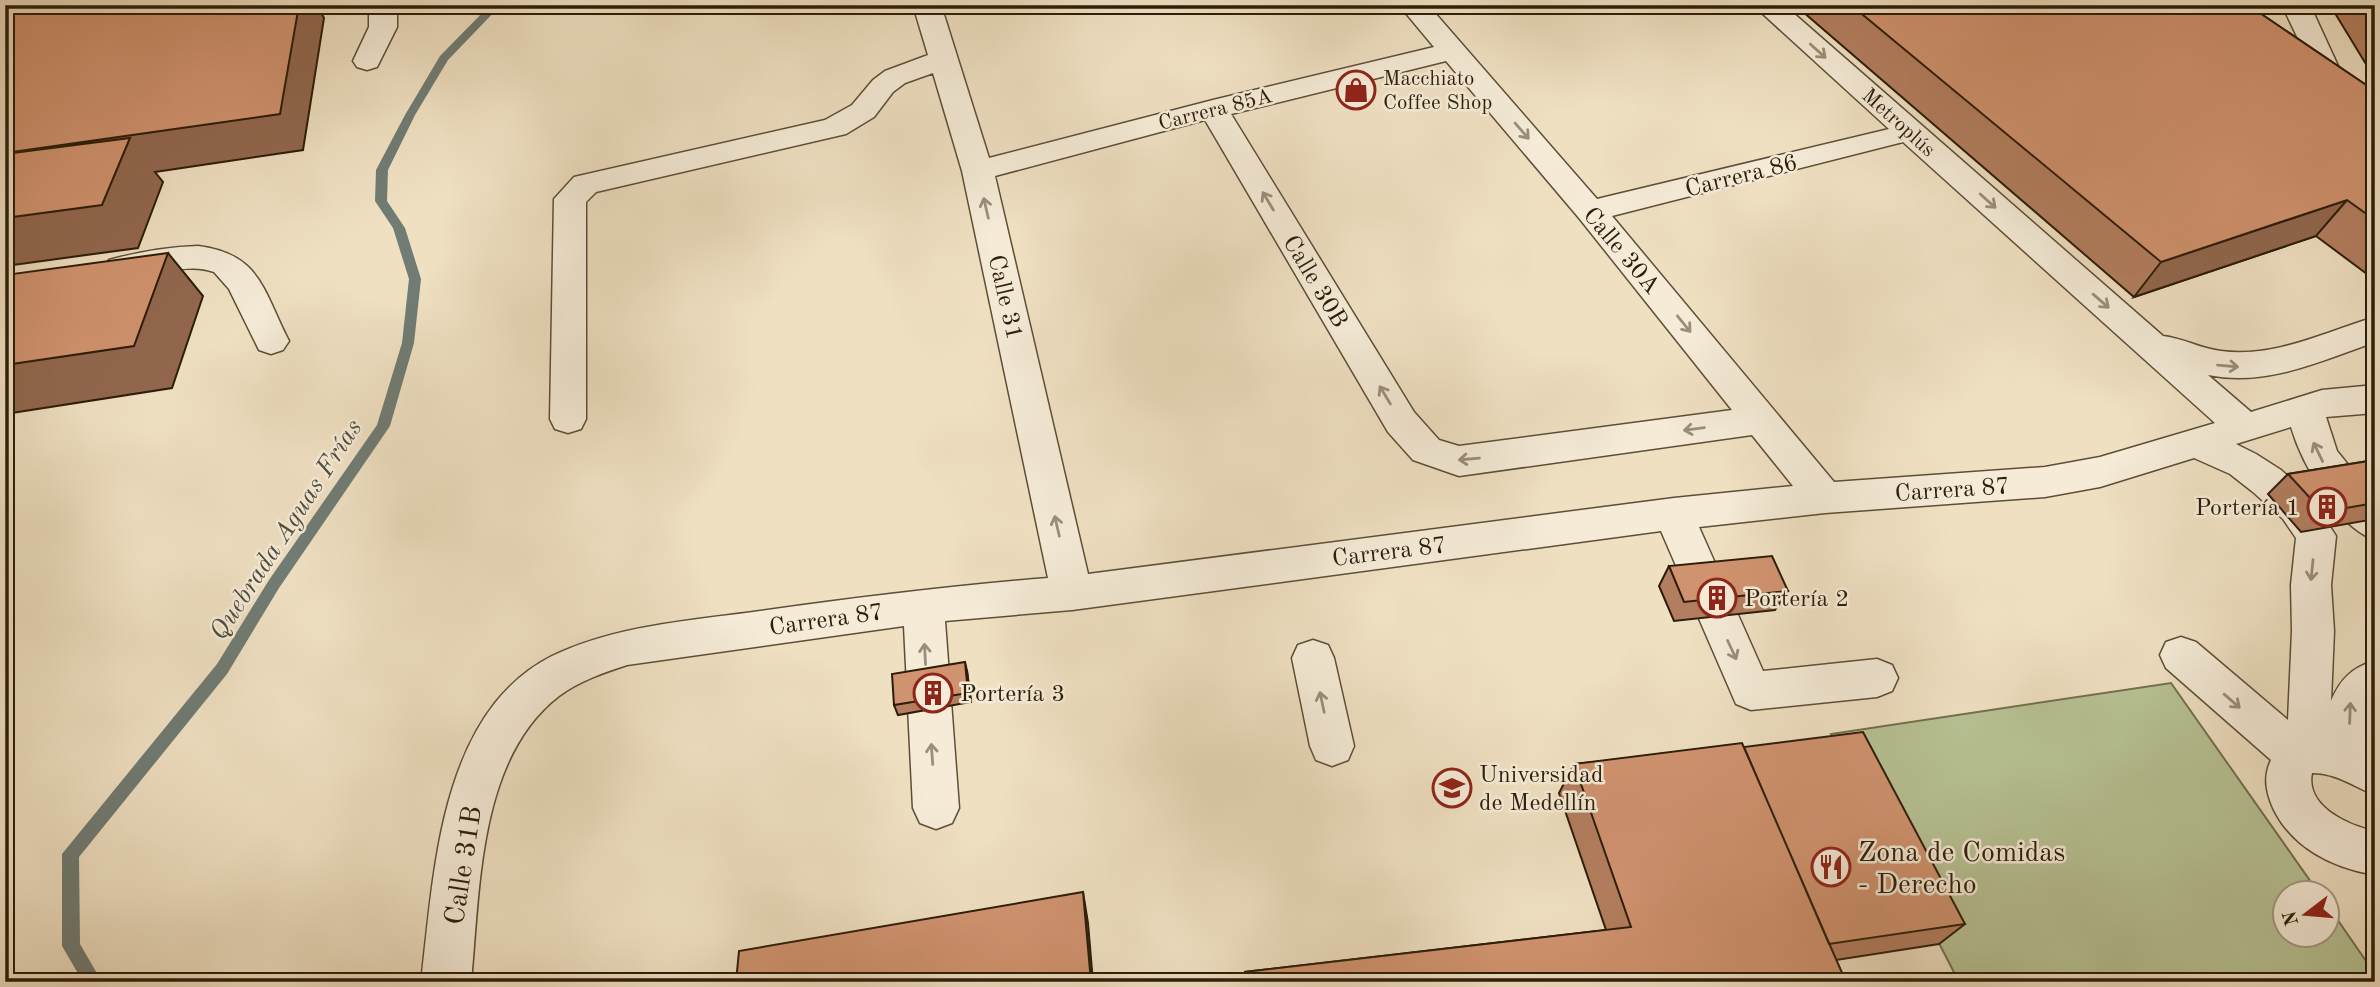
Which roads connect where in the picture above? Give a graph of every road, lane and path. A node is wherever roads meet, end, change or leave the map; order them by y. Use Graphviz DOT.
graph roads {
  1 [pos="383,5"];
  2 [pos="926,5"];
  3 [pos="1413,5"];
  4 [pos="1767,5"];
  5 [pos="2296,5"];
  6 [pos="1454,51"];
  7 [pos="943,59"];
  8 [pos="367,61"];
  9 [pos="1213,109"];
  10 [pos="2375,118"];
  11 [pos="1891,138"];
  12 [pos="978,172"];
  13 [pos="1590,211"];
  14 [pos="2031,240"];
  15 [pos="2108,271"];
  16 [pos="86,274"];
  17 [pos="2375,329"];
  18 [pos="2141,337"];
  19 [pos="271,341"];
  20 [pos="2375,373"];
  21 [pos="2375,399"];
  22 [pos="2314,406"];
  23 [pos="568,419"];
  24 [pos="1762,420"];
  25 [pos="2245,428"];
  26 [pos="2197,443"];
  27 [pos="1825,498"];
  28 [pos="1674,514"];
  29 [pos="2375,524"];
  30 [pos="1072,593"];
  31 [pos="923,606"];
  32 [pos="2181,655"];
  33 [pos="1312,658"];
  34 [pos="1877,678"];
  35 [pos="2375,679"];
  36 [pos="1332,746"];
  37 [pos="491,752"];
  38 [pos="2334,761"];
  39 [pos="936,808"];
  40 [pos="2375,853"];
  41 [pos="446,982"];
  1 -- 8 [label="street"];
  2 -- 7 [label="street, Calle 31"];
  3 -- 6 [label="street, Calle 30A"];
  4 -- 14 [label="street, Metroplús, one-way"];
  5 -- 10 [label="street"];
  6 -- 9 [label="street, Carrera 85A"];
  6 -- 13 [label="street, Calle 30A, one-way"];
  7 -- 12 [label="street, Calle 31"];
  7 -- 23 [label="street"];
  9 -- 12 [label="street, Carrera 85A"];
  24 -- 9 [label="street, Calle 30B, one-way"];
  11 -- 13 [label="street, Carrera 86"];
  30 -- 12 [label="street, Calle 31, one-way"];
  13 -- 24 [label="street, Calle 30A, one-way"];
  14 -- 15 [label="street, Metroplús"];
  14 -- 18 [label="street, Metroplús, one-way"];
  16 -- 19 [label="street"];
  18 -- 17 [label="street, Metroplús, one-way"];
  18 -- 25 [label="street, Metroplús"];
  20 -- 22 [label="street, Carrera 87"];
  21 -- 22 [label="street, Carrera 87"];
  22 -- 25 [label="street, Carrera 87"];
  29 -- 22 [label="street, one-way"];
  24 -- 27 [label="street, Calle 30A"];
  25 -- 26 [label="street, Carrera 87"];
  26 -- 27 [label="street, Carrera 87"];
  26 -- 38 [label="street, one-way"];
  27 -- 28 [label="street, Carrera 87"];
  28 -- 30 [label="street, Carrera 87"];
  28 -- 34 [label="street, one-way"];
  30 -- 31 [label="street, Carrera 87"];
  31 -- 37 [label="street, Carrera 87"];
  39 -- 31 [label="street, one-way"];
  32 -- 38 [label="street, one-way"];
  36 -- 33 [label="street, one-way"];
  38 -- 35 [label="street, one-way"];
  37 -- 41 [label="street, Calle 31B"];
  38 -- 40 [label="street"];
}
